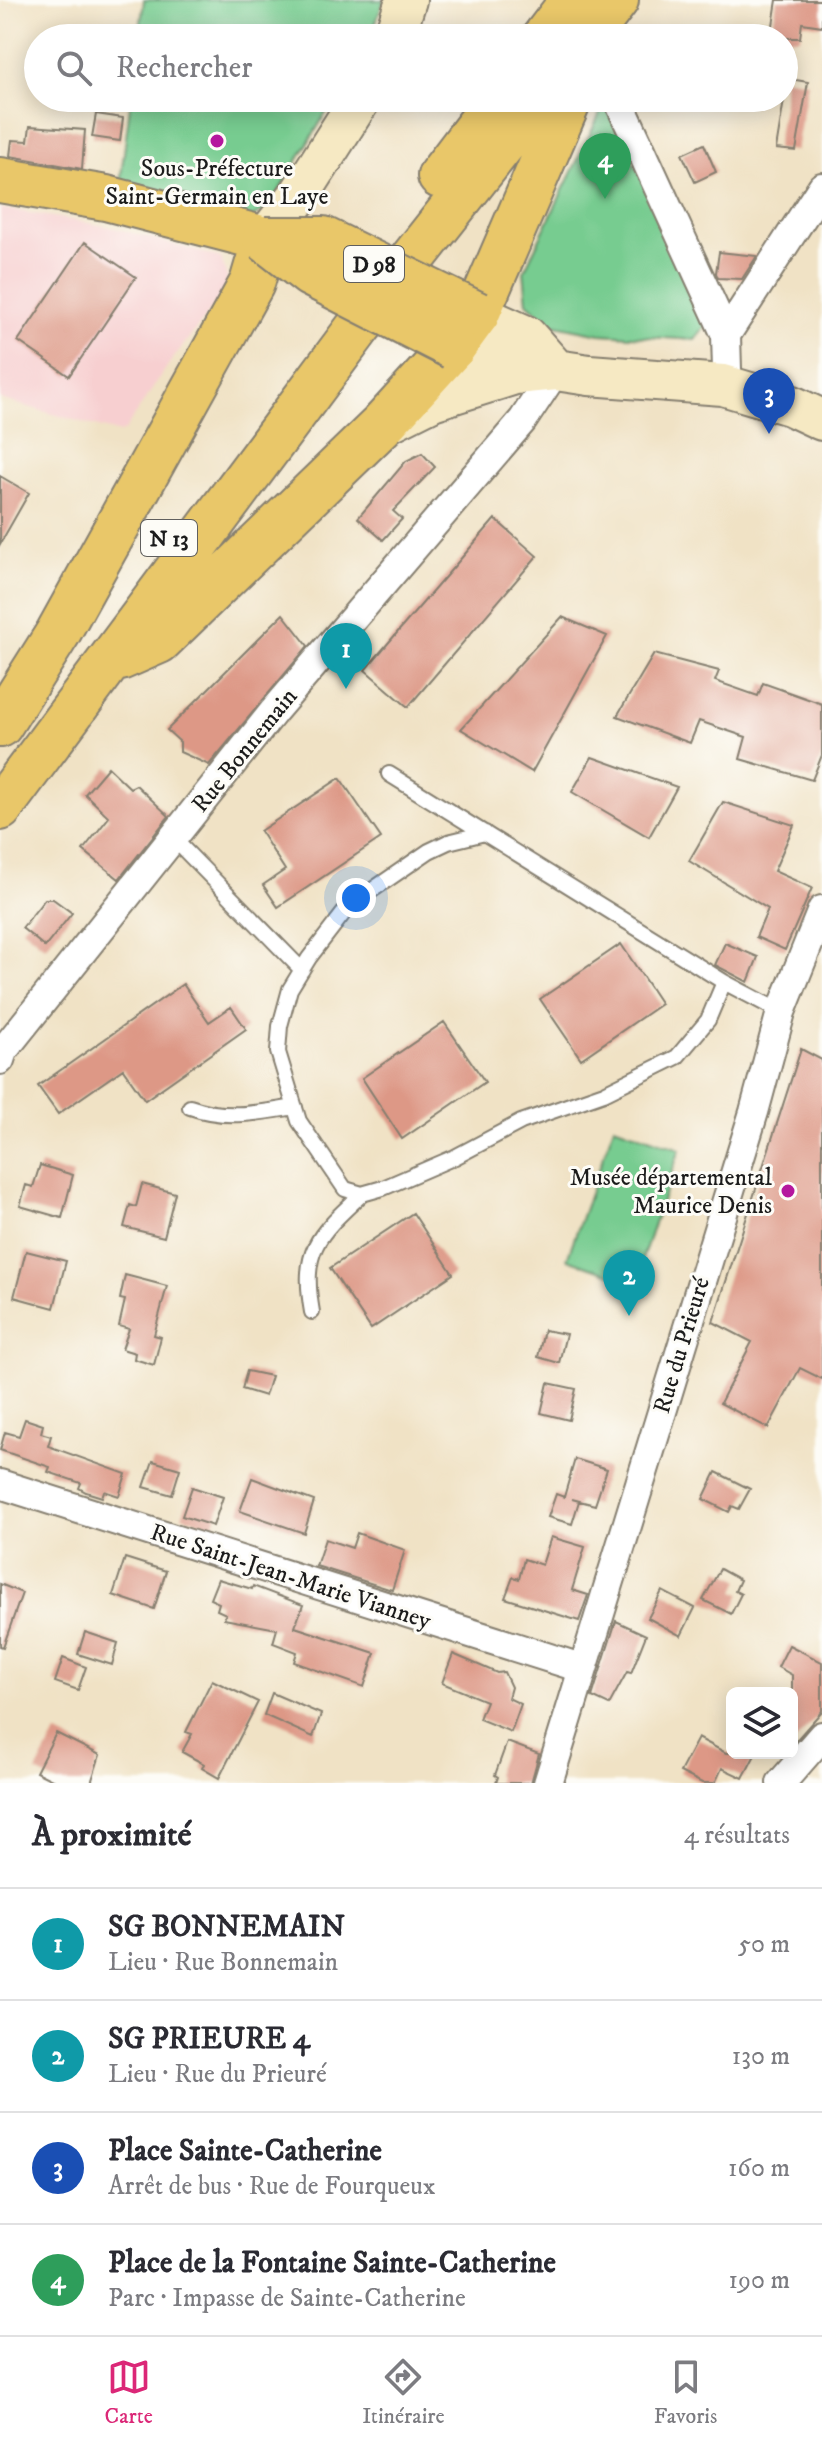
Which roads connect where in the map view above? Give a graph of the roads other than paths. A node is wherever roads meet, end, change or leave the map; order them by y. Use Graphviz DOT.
graph roads {
  1 [pos="406,0"];
  2 [pos="398,24"];
  3 [pos="352,112"];
  4 [pos="489,112"];
  5 [pos="528,112"];
  6 [pos="564,112"];
  7 [pos="624,112"];
  8 [pos="0,180"];
  9 [pos="822,187"];
  10 [pos="265,239"];
  11 [pos="465,331"];
  12 [pos="726,335"];
  13 [pos="556,370"];
  14 [pos="515,374"];
  15 [pos="723,385"];
  16 [pos="822,420"];
  17 [pos="381,426"];
  18 [pos="107,664"];
  19 [pos="1,745"];
  20 [pos="389,774"];
  21 [pos="0,808"];
  22 [pos="485,833"];
  23 [pos="173,838"];
  24 [pos="822,910"];
  25 [pos="302,970"];
  26 [pos="724,982"];
  27 [pos="781,1012"];
  28 [pos="0,1060"];
  29 [pos="190,1107"];
  30 [pos="295,1107"];
  31 [pos="362,1194"];
  32 [pos="312,1312"];
  33 [pos="0,1484"];
  34 [pos="581,1668"];
  35 [pos="822,1736"];
  36 [pos="548,1783"];
  37 [pos="781,1783"];
  1 -- 2 [label="main road"];
  3 -- 10 [label="main road"];
  4 -- 19 [label="main road, N 13"];
  5 -- 18 [label="main road, N 13"];
  6 -- 11 [label="main road"];
  7 -- 12 [label="street"];
  8 -- 10 [label="main road, D 98"];
  9 -- 12 [label="street"];
  10 -- 11 [label="main road, D 98, bridge"];
  10 -- 19 [label="main road"];
  11 -- 13 [label="main road, D 98"];
  11 -- 14 [label="main road, D 98"];
  11 -- 17 [label="main road"];
  12 -- 15 [label="street"];
  13 -- 14 [label="main road, D 98"];
  13 -- 15 [label="main road, D 98"];
  13 -- 23 [label="street, Rue Bonnemain"];
  14 -- 17 [label="main road"];
  15 -- 16 [label="main road, D 98"];
  17 -- 18 [label="main road"];
  18 -- 21 [label="main road, N 13"];
  20 -- 22 [label="lane"];
  22 -- 25 [label="lane"];
  22 -- 26 [label="lane"];
  23 -- 25 [label="lane"];
  23 -- 28 [label="street, Rue Bonnemain"];
  24 -- 27 [label="street, Rue du Prieuré"];
  25 -- 30 [label="lane"];
  26 -- 27 [label="lane"];
  26 -- 31 [label="lane"];
  27 -- 34 [label="street, Rue du Prieuré"];
  29 -- 30 [label="lane"];
  30 -- 31 [label="lane"];
  31 -- 32 [label="lane"];
  33 -- 34 [label="street, Rue Saint-Jean-Marie Vianney"];
  34 -- 36 [label="street, Rue du Prieuré"];
  35 -- 37 [label="street"];
}
